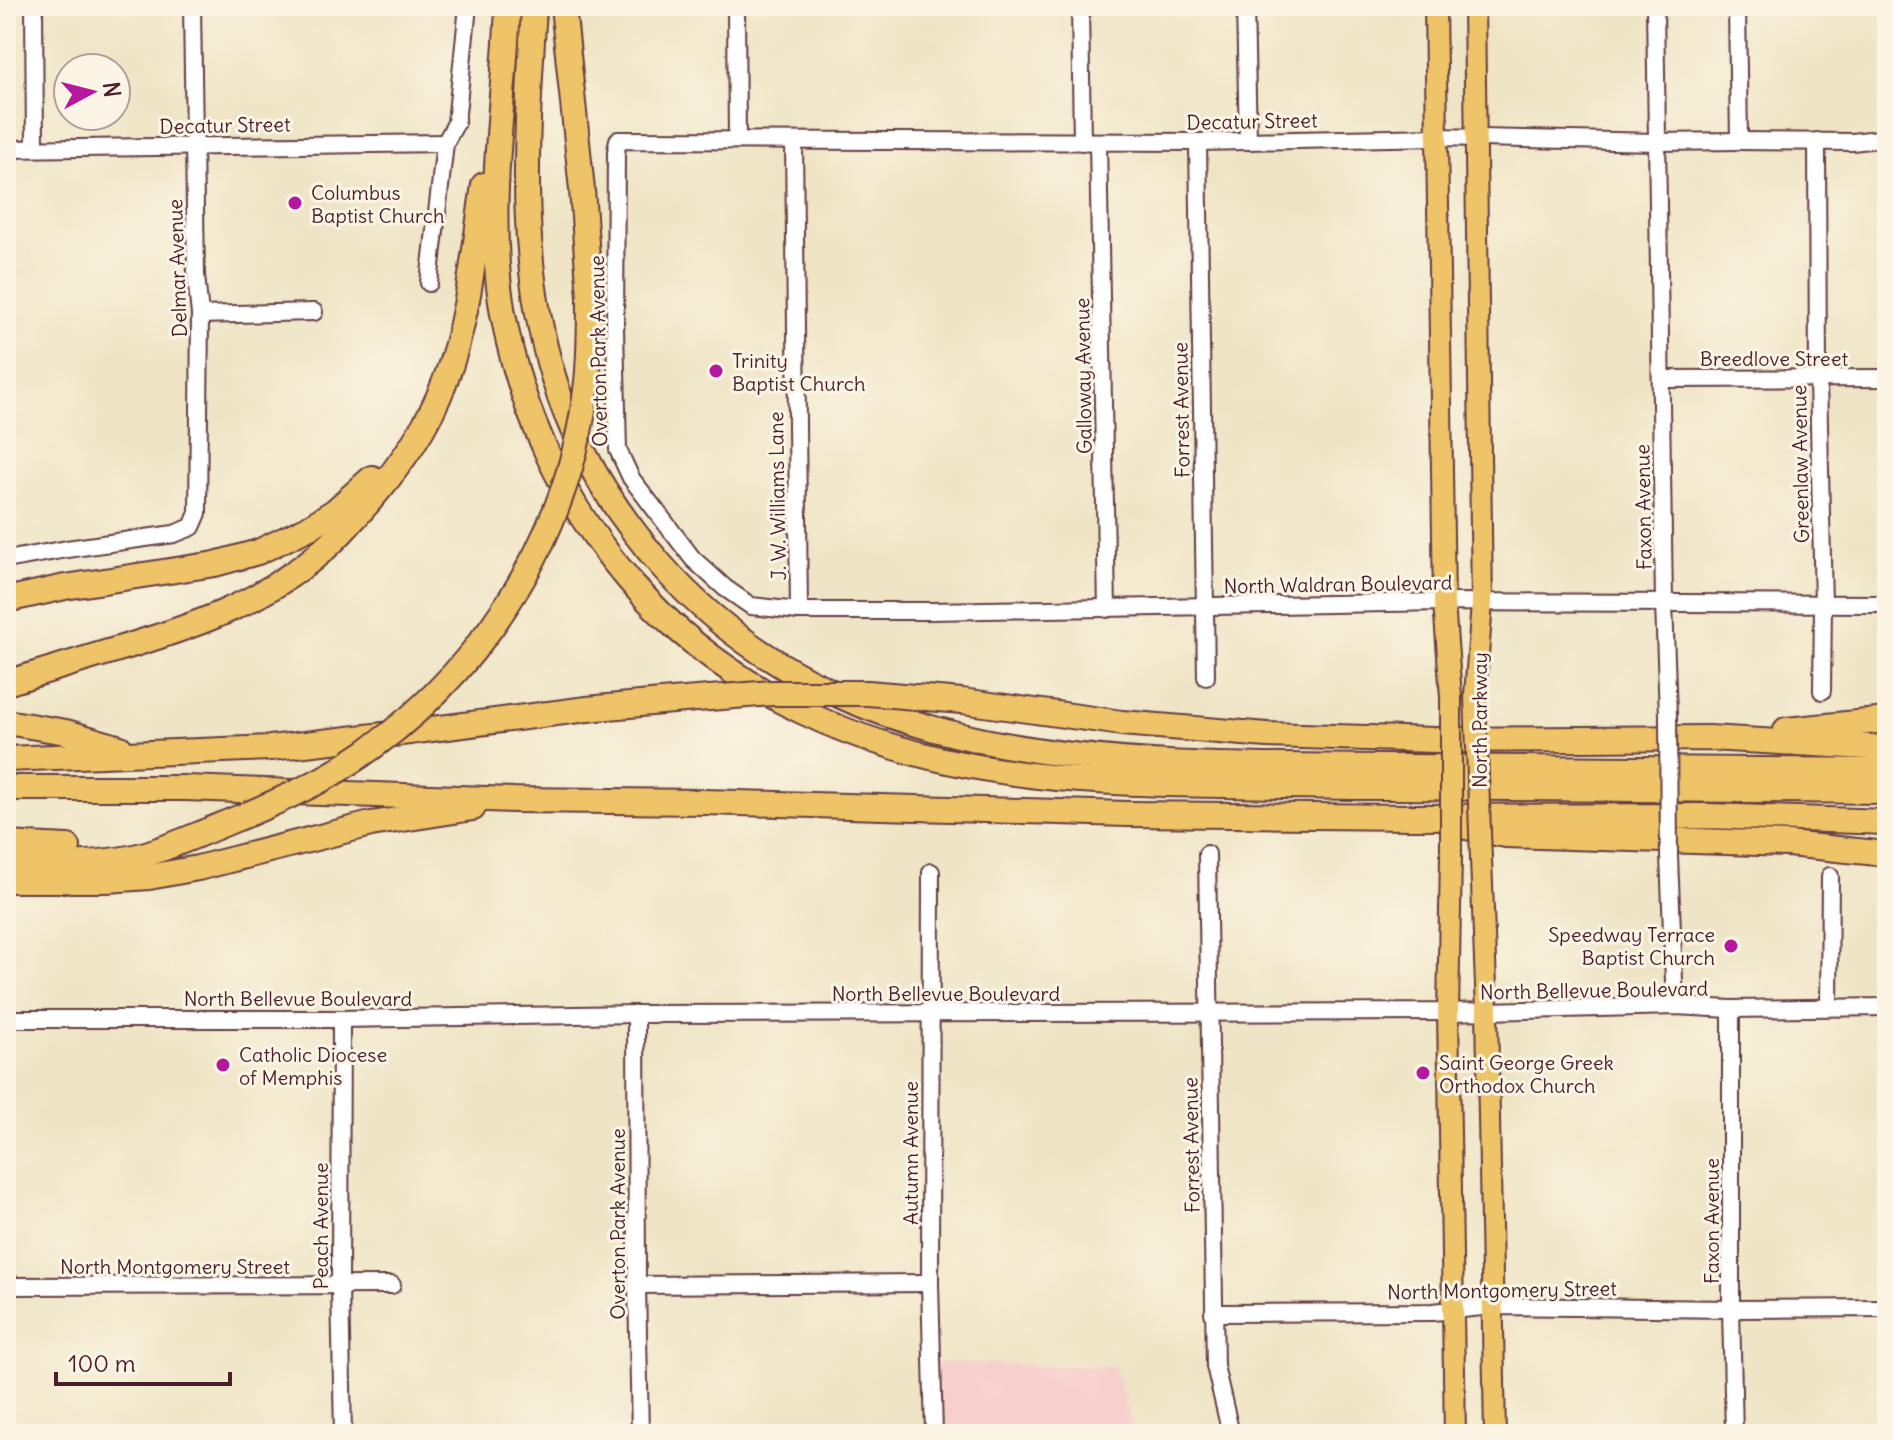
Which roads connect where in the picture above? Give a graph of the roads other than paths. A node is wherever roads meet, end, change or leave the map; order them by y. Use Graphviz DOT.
graph roads {
  1 [pos="34,6"];
  2 [pos="192,6"];
  3 [pos="468,6"];
  4 [pos="508,6"];
  5 [pos="534,6"];
  6 [pos="563,6"];
  7 [pos="736,6"];
  8 [pos="1080,6"];
  9 [pos="1245,6"];
  10 [pos="1435,6"];
  11 [pos="1474,6"];
  12 [pos="1655,6"];
  13 [pos="1737,6"];
  14 [pos="507,37"];
  15 [pos="1437,137"];
  16 [pos="1476,138"];
  17 [pos="1887,138"];
  18 [pos="618,140"];
  19 [pos="737,140"];
  20 [pos="794,141"];
  21 [pos="1248,141"];
  22 [pos="1739,141"];
  23 [pos="1817,141"];
  24 [pos="1090,142"];
  25 [pos="1198,142"];
  26 [pos="1657,142"];
  27 [pos="445,143"];
  28 [pos="193,145"];
  29 [pos="35,148"];
  30 [pos="6,149"];
  31 [pos="429,283"];
  32 [pos="314,312"];
  33 [pos="200,315"];
  34 [pos="1887,378"];
  35 [pos="1661,379"];
  36 [pos="1818,379"];
  37 [pos="417,439"];
  38 [pos="6,560"];
  39 [pos="6,600"];
  40 [pos="1444,602"];
  41 [pos="1482,603"];
  42 [pos="1664,603"];
  43 [pos="1878,604"];
  44 [pos="1823,605"];
  45 [pos="1204,606"];
  46 [pos="1107,609"];
  47 [pos="799,611"];
  48 [pos="1206,677"];
  49 [pos="6,683"];
  50 [pos="1822,691"];
  51 [pos="1887,720"];
  52 [pos="6,722"];
  53 [pos="1709,738"];
  54 [pos="1887,748"];
  55 [pos="142,754"];
  56 [pos="6,759"];
  57 [pos="1887,771"];
  58 [pos="6,788"];
  59 [pos="1887,791"];
  60 [pos="514,800"];
  61 [pos="1412,817"];
  62 [pos="1887,822"];
  63 [pos="6,844"];
  64 [pos="146,848"];
  65 [pos="1207,854"];
  66 [pos="1887,854"];
  67 [pos="6,863"];
  68 [pos="931,872"];
  69 [pos="1830,876"];
  70 [pos="6,880"];
  71 [pos="1675,1006"];
  72 [pos="1829,1007"];
  73 [pos="1887,1007"];
  74 [pos="1731,1009"];
  75 [pos="1487,1011"];
  76 [pos="1209,1012"];
  77 [pos="1448,1012"];
  78 [pos="930,1013"];
  79 [pos="636,1014"];
  80 [pos="6,1019"];
  81 [pos="341,1019"];
  82 [pos="930,1283"];
  83 [pos="392,1285"];
  84 [pos="637,1285"];
  85 [pos="6,1286"];
  86 [pos="340,1287"];
  87 [pos="1492,1306"];
  88 [pos="1887,1308"];
  89 [pos="1731,1309"];
  90 [pos="1454,1311"];
  91 [pos="1213,1313"];
  92 [pos="343,1434"];
  93 [pos="640,1434"];
  94 [pos="934,1434"];
  95 [pos="1231,1434"];
  96 [pos="1455,1434"];
  97 [pos="1495,1434"];
  98 [pos="1734,1434"];
  1 -- 29 [label="street"];
  2 -- 28 [label="street, Delmar Avenue"];
  3 -- 27 [label="street"];
  4 -- 14 [label="highway"];
  5 -- 57 [label="highway"];
  6 -- 64 [label="highway, bridge"];
  7 -- 19 [label="street"];
  8 -- 24 [label="street, Galloway Avenue"];
  9 -- 21 [label="street"];
  10 -- 15 [label="main road, North Parkway"];
  11 -- 16 [label="main road, North Parkway"];
  12 -- 26 [label="street, Faxon Avenue"];
  13 -- 22 [label="street"];
  14 -- 37 [label="highway"];
  14 -- 59 [label="highway"];
  15 -- 16 [label="street, Decatur Street"];
  15 -- 21 [label="street, Decatur Street"];
  15 -- 40 [label="main road, North Parkway"];
  16 -- 26 [label="street, Decatur Street"];
  16 -- 41 [label="main road, North Parkway"];
  17 -- 23 [label="street, Decatur Street"];
  18 -- 19 [label="street, Decatur Street"];
  18 -- 47 [label="street, Overton Park Avenue"];
  19 -- 20 [label="street, Decatur Street"];
  20 -- 24 [label="street, Decatur Street"];
  20 -- 47 [label="street, J. W. Williams Lane"];
  21 -- 25 [label="street, Decatur Street"];
  22 -- 23 [label="street, Decatur Street"];
  22 -- 26 [label="street, Decatur Street"];
  23 -- 36 [label="street, Greenlaw Avenue"];
  24 -- 25 [label="street, Decatur Street"];
  24 -- 46 [label="street, Galloway Avenue"];
  25 -- 45 [label="street, Forrest Avenue"];
  26 -- 35 [label="street, Faxon Avenue"];
  27 -- 28 [label="street, Decatur Street"];
  27 -- 31 [label="street"];
  28 -- 29 [label="street, Decatur Street"];
  28 -- 33 [label="street, Delmar Avenue"];
  29 -- 30 [label="street, Decatur Street"];
  32 -- 33 [label="street"];
  33 -- 38 [label="street, Delmar Avenue"];
  34 -- 36 [label="street, Breedlove Street"];
  35 -- 36 [label="street, Breedlove Street"];
  35 -- 42 [label="street, Faxon Avenue"];
  36 -- 44 [label="street, Greenlaw Avenue"];
  37 -- 39 [label="highway"];
  37 -- 49 [label="highway"];
  40 -- 41 [label="street, North Waldran Boulevard"];
  40 -- 45 [label="street, North Waldran Boulevard"];
  40 -- 77 [label="main road, North Parkway, bridge"];
  41 -- 42 [label="street, North Waldran Boulevard"];
  41 -- 75 [label="main road, North Parkway, bridge"];
  42 -- 44 [label="street, North Waldran Boulevard"];
  42 -- 71 [label="street, Faxon Avenue, bridge"];
  43 -- 44 [label="street, North Waldran Boulevard"];
  44 -- 50 [label="street, Greenlaw Avenue"];
  45 -- 46 [label="street, North Waldran Boulevard"];
  45 -- 48 [label="street, Forrest Avenue"];
  46 -- 47 [label="street, North Waldran Boulevard"];
  51 -- 53 [label="highway"];
  52 -- 55 [label="highway"];
  53 -- 54 [label="highway"];
  53 -- 55 [label="highway, bridge"];
  55 -- 56 [label="highway"];
  58 -- 60 [label="highway"];
  60 -- 61 [label="highway"];
  60 -- 70 [label="highway"];
  61 -- 62 [label="highway"];
  61 -- 66 [label="highway"];
  63 -- 64 [label="highway"];
  64 -- 67 [label="highway"];
  65 -- 76 [label="street, Forrest Avenue"];
  68 -- 78 [label="street, Autumn Avenue"];
  69 -- 72 [label="street"];
  71 -- 74 [label="street, North Bellevue Boulevard"];
  71 -- 75 [label="street, North Bellevue Boulevard"];
  72 -- 73 [label="street, North Bellevue Boulevard"];
  72 -- 74 [label="street, North Bellevue Boulevard"];
  74 -- 89 [label="street, Faxon Avenue"];
  75 -- 77 [label="street, North Bellevue Boulevard"];
  75 -- 87 [label="main road, North Parkway"];
  76 -- 77 [label="street, North Bellevue Boulevard"];
  76 -- 78 [label="street, North Bellevue Boulevard"];
  76 -- 91 [label="street, Forrest Avenue"];
  77 -- 90 [label="main road, North Parkway"];
  78 -- 79 [label="street, North Bellevue Boulevard"];
  78 -- 82 [label="street, Autumn Avenue"];
  79 -- 81 [label="street, North Bellevue Boulevard"];
  79 -- 84 [label="street, Overton Park Avenue"];
  80 -- 81 [label="street, North Bellevue Boulevard"];
  81 -- 86 [label="street, Peach Avenue"];
  82 -- 84 [label="street"];
  82 -- 94 [label="street, Autumn Avenue"];
  83 -- 86 [label="street, North Montgomery Street"];
  84 -- 93 [label="street, Overton Park Avenue"];
  85 -- 86 [label="street, North Montgomery Street"];
  86 -- 92 [label="street, Peach Avenue"];
  87 -- 89 [label="street, North Montgomery Street"];
  87 -- 90 [label="street, North Montgomery Street"];
  87 -- 97 [label="main road, North Parkway"];
  88 -- 89 [label="street, North Montgomery Street"];
  89 -- 98 [label="street, Faxon Avenue"];
  90 -- 91 [label="street, North Montgomery Street"];
  90 -- 96 [label="main road, North Parkway"];
  91 -- 95 [label="street, Forrest Avenue"];
}
